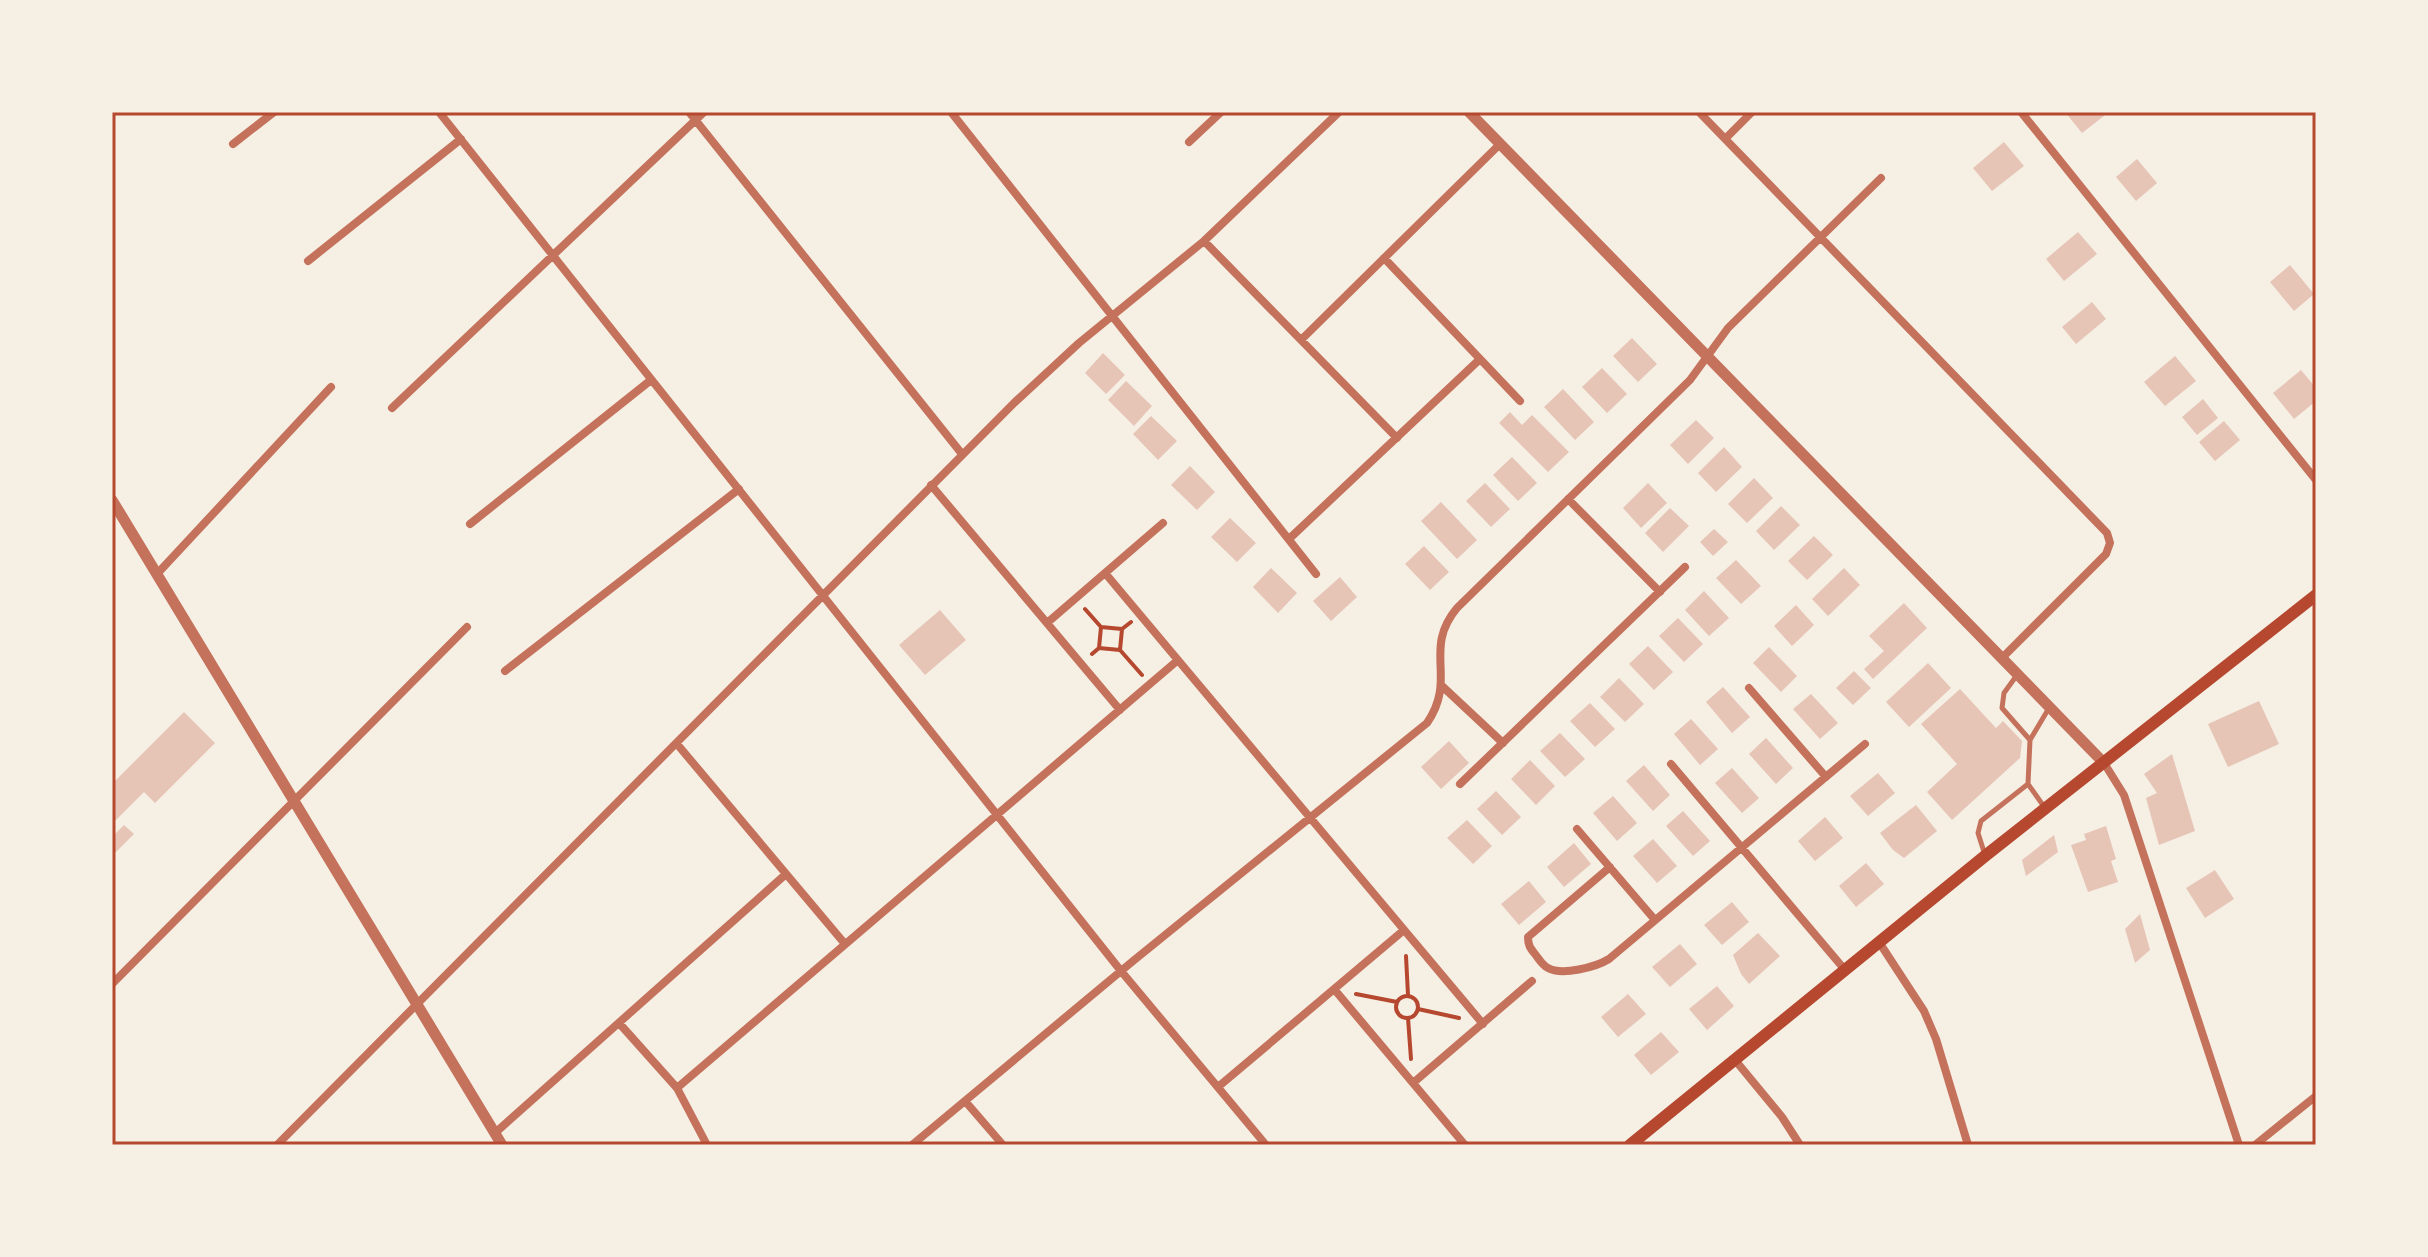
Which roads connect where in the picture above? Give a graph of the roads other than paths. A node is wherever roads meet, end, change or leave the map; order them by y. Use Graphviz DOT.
graph roads {
  1 [pos="274,112"];
  2 [pos="439,112"];
  3 [pos="689,112"];
  4 [pos="704,112"];
  5 [pos="951,112"];
  6 [pos="1221,112"];
  7 [pos="1339,112"];
  8 [pos="1469,112"];
  9 [pos="1699,112"];
  10 [pos="1752,112"];
  11 [pos="2021,112"];
  12 [pos="695,120"];
  13 [pos="461,139"];
  14 [pos="1725,139"];
  15 [pos="1189,142"];
  16 [pos="233,144"];
  17 [pos="1500,144"];
  18 [pos="1881,178"];
  19 [pos="1821,237"];
  20 [pos="1204,241"];
  21 [pos="553,256"];
  22 [pos="1384,258"];
  23 [pos="308,261"];
  24 [pos="1112,315"];
  25 [pos="1301,340"];
  26 [pos="1707,356"];
  27 [pos="1480,359"];
  28 [pos="651,380"];
  29 [pos="331,387"];
  30 [pos="1520,401"];
  31 [pos="392,408"];
  32 [pos="1397,438"];
  33 [pos="962,454"];
  34 [pos="2316,480"];
  35 [pos="931,485"];
  36 [pos="739,489"];
  37 [pos="1568,499"];
  38 [pos="112,500"];
  39 [pos="1163,523"];
  40 [pos="470,524"];
  41 [pos="1289,539"];
  42 [pos="1685,567"];
  43 [pos="1105,573"];
  44 [pos="157,574"];
  45 [pos="1316,574"];
  46 [pos="1660,592"];
  47 [pos="2316,595"];
  48 [pos="824,596"];
  49 [pos="1047,623"];
  50 [pos="467,627"];
  51 [pos="2002,658"];
  52 [pos="1178,660"];
  53 [pos="505,671"];
  54 [pos="2018,675"];
  55 [pos="1442,686"];
  56 [pos="1749,688"];
  57 [pos="2049,707"];
  58 [pos="1120,710"];
  59 [pos="2030,740"];
  60 [pos="1503,743"];
  61 [pos="677,744"];
  62 [pos="1865,744"];
  63 [pos="2104,763"];
  64 [pos="1671,764"];
  65 [pos="1826,777"];
  66 [pos="1460,784"];
  67 [pos="2028,784"];
  68 [pos="294,801"];
  69 [pos="2046,808"];
  70 [pos="997,815"];
  71 [pos="1310,817"];
  72 [pos="1577,829"];
  73 [pos="1741,848"];
  74 [pos="1985,856"];
  75 [pos="1610,867"];
  76 [pos="786,874"];
  77 [pos="1655,920"];
  78 [pos="1404,930"];
  79 [pos="1879,942"];
  80 [pos="845,944"];
  81 [pos="1845,970"];
  82 [pos="1121,971"];
  83 [pos="1532,981"];
  84 [pos="112,984"];
  85 [pos="1334,989"];
  86 [pos="417,1005"];
  87 [pos="619,1023"];
  88 [pos="1483,1024"];
  89 [pos="1735,1060"];
  90 [pos="1413,1083"];
  91 [pos="1218,1087"];
  92 [pos="677,1088"];
  93 [pos="2316,1096"];
  94 [pos="965,1101"];
  95 [pos="495,1133"];
  96 [pos="277,1145"];
  97 [pos="502,1145"];
  98 [pos="707,1145"];
  99 [pos="912,1145"];
  100 [pos="1003,1145"];
  101 [pos="1266,1145"];
  102 [pos="1465,1145"];
  103 [pos="1630,1145"];
  104 [pos="1800,1145"];
  105 [pos="1968,1145"];
  106 [pos="2239,1145"];
  107 [pos="2255,1145"];
  1 -- 16 [label="street"];
  2 -- 13 [label="street"];
  3 -- 12 [label="street"];
  4 -- 12 [label="street"];
  5 -- 24 [label="street"];
  6 -- 15 [label="street"];
  7 -- 20 [label="street"];
  8 -- 17 [label="street"];
  9 -- 14 [label="street"];
  10 -- 14 [label="street"];
  11 -- 34 [label="street"];
  12 -- 21 [label="street"];
  12 -- 33 [label="street"];
  13 -- 21 [label="street"];
  13 -- 23 [label="street"];
  14 -- 19 [label="street"];
  17 -- 22 [label="street"];
  17 -- 26 [label="street"];
  18 -- 19 [label="street"];
  19 -- 26 [label="street"];
  19 -- 51 [label="street"];
  20 -- 24 [label="street"];
  20 -- 25 [label="street"];
  21 -- 28 [label="street"];
  21 -- 31 [label="street"];
  22 -- 25 [label="street"];
  22 -- 27 [label="street"];
  24 -- 33 [label="street"];
  24 -- 41 [label="street"];
  25 -- 32 [label="street"];
  26 -- 37 [label="street"];
  26 -- 51 [label="street"];
  27 -- 30 [label="street"];
  27 -- 32 [label="street"];
  28 -- 36 [label="street"];
  28 -- 40 [label="street"];
  29 -- 44 [label="street"];
  32 -- 41 [label="street"];
  33 -- 35 [label="street"];
  35 -- 48 [label="street"];
  35 -- 49 [label="street"];
  36 -- 48 [label="street"];
  36 -- 53 [label="street"];
  37 -- 46 [label="street"];
  37 -- 55 [label="street"];
  38 -- 44 [label="street"];
  39 -- 43 [label="street"];
  41 -- 45 [label="street"];
  42 -- 46 [label="street"];
  43 -- 49 [label="street"];
  43 -- 52 [label="street"];
  44 -- 68 [label="street"];
  46 -- 60 [label="street"];
  47 -- 63 [label="main road"];
  48 -- 61 [label="street"];
  48 -- 70 [label="street"];
  49 -- 58 [label="street"];
  50 -- 68 [label="street"];
  51 -- 54 [label="street"];
  52 -- 58 [label="street"];
  52 -- 71 [label="street"];
  54 -- 57 [label="street"];
  54 -- 59 [label="lane"];
  55 -- 60 [label="street"];
  55 -- 71 [label="street"];
  56 -- 65 [label="street"];
  57 -- 59 [label="lane"];
  57 -- 63 [label="street"];
  58 -- 70 [label="street"];
  59 -- 67 [label="lane"];
  60 -- 66 [label="street"];
  61 -- 76 [label="street"];
  61 -- 86 [label="street"];
  62 -- 65 [label="street"];
  63 -- 69 [label="main road"];
  63 -- 106 [label="street"];
  64 -- 73 [label="street"];
  65 -- 73 [label="street"];
  67 -- 69 [label="lane"];
  67 -- 74 [label="lane"];
  68 -- 84 [label="street"];
  68 -- 86 [label="street"];
  69 -- 74 [label="main road"];
  70 -- 80 [label="street"];
  70 -- 82 [label="street"];
  71 -- 78 [label="street"];
  71 -- 82 [label="street"];
  72 -- 75 [label="street"];
  73 -- 77 [label="street"];
  73 -- 81 [label="street"];
  74 -- 79 [label="main road"];
  75 -- 77 [label="street"];
  75 -- 77 [label="street"];
  76 -- 80 [label="street"];
  76 -- 87 [label="street"];
  78 -- 85 [label="street"];
  78 -- 88 [label="street"];
  79 -- 81 [label="main road"];
  79 -- 105 [label="street"];
  80 -- 92 [label="street"];
  81 -- 89 [label="main road"];
  82 -- 91 [label="street"];
  82 -- 94 [label="street"];
  83 -- 88 [label="street"];
  85 -- 90 [label="street"];
  85 -- 91 [label="street"];
  86 -- 95 [label="street"];
  86 -- 96 [label="street"];
  87 -- 92 [label="street"];
  87 -- 95 [label="street"];
  88 -- 90 [label="street"];
  89 -- 103 [label="main road"];
  89 -- 104 [label="street"];
  90 -- 102 [label="street"];
  91 -- 101 [label="street"];
  92 -- 98 [label="street"];
  93 -- 107 [label="street"];
  94 -- 99 [label="street"];
  94 -- 100 [label="street"];
  95 -- 97 [label="street"];
}
